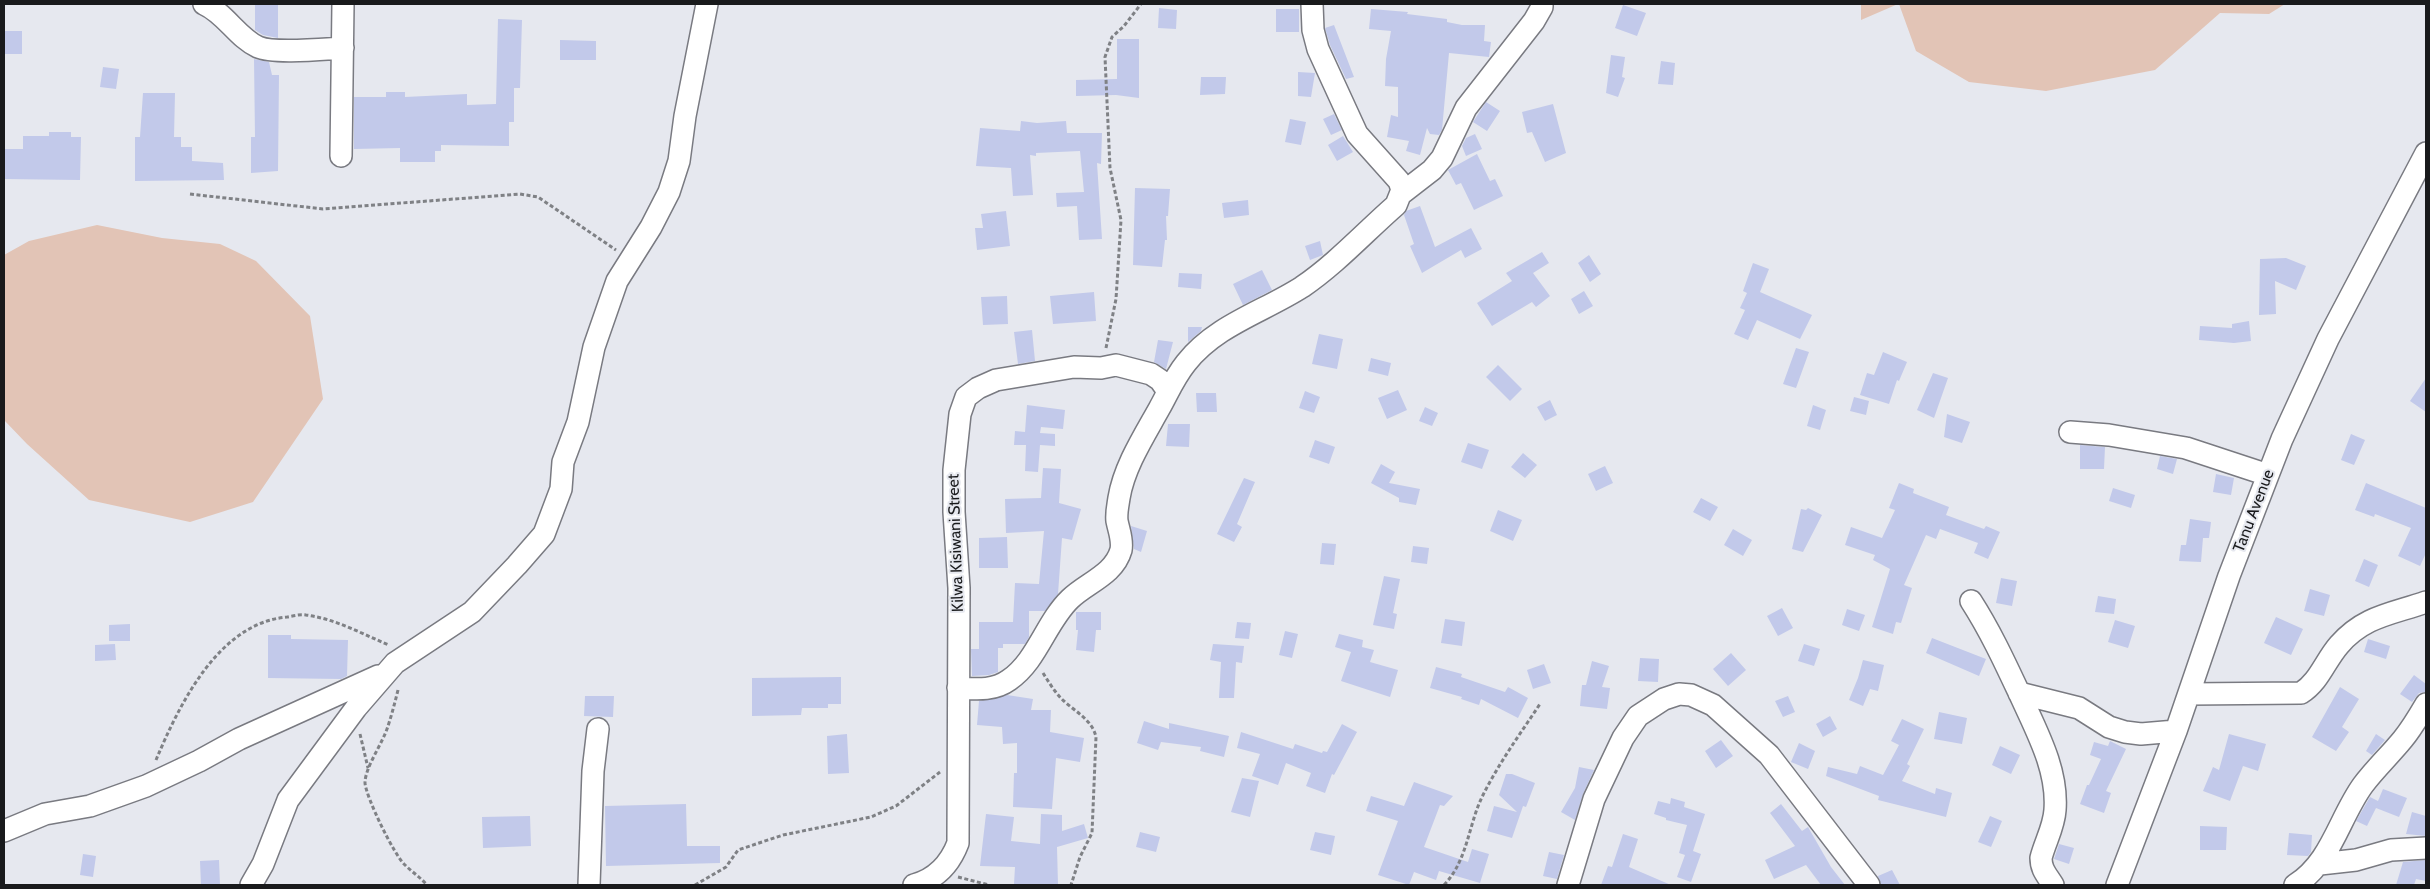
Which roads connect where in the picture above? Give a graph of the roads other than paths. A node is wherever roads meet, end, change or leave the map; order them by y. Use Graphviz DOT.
graph roads {
  1 [pos="204,4"];
  2 [pos="343,4"];
  3 [pos="707,4"];
  4 [pos="1312,4"];
  5 [pos="1542,4"];
  6 [pos="343,48"];
  7 [pos="2426,153"];
  8 [pos="341,156"];
  9 [pos="1401,194"];
  10 [pos="1167,390"];
  11 [pos="2070,432"];
  12 [pos="2268,475"];
  13 [pos="1971,601"];
  14 [pos="2426,602"];
  15 [pos="393,679"];
  16 [pos="958,688"];
  17 [pos="2019,693"];
  18 [pos="2189,694"];
  19 [pos="2426,704"];
  20 [pos="598,729"];
  21 [pos="2176,731"];
  22 [pos="4,831"];
  23 [pos="2426,848"];
  24 [pos="2320,864"];
  25 [pos="251,885"];
  26 [pos="589,885"];
  27 [pos="914,885"];
  28 [pos="1568,885"];
  29 [pos="1868,885"];
  30 [pos="2054,885"];
  31 [pos="2117,885"];
  32 [pos="2295,885"];
  1 -- 6 [label="street"];
  2 -- 6 [label="street"];
  3 -- 15 [label="street"];
  4 -- 9 [label="street"];
  5 -- 9 [label="street"];
  6 -- 8 [label="street"];
  7 -- 12 [label="street, Tanu Avenue"];
  9 -- 10 [label="street"];
  10 -- 16 [label="street"];
  10 -- 16 [label="street, Kilwa Kisiwani Street"];
  11 -- 12 [label="street"];
  12 -- 18 [label="street, Tanu Avenue"];
  13 -- 17 [label="street"];
  14 -- 18 [label="street"];
  15 -- 22 [label="street"];
  15 -- 25 [label="street"];
  16 -- 27 [label="street, Kilwa Kisiwani Street"];
  17 -- 21 [label="street"];
  17 -- 30 [label="street"];
  18 -- 21 [label="street, Tanu Avenue"];
  19 -- 24 [label="street"];
  20 -- 26 [label="street"];
  21 -- 31 [label="street, Tanu Avenue"];
  23 -- 24 [label="street"];
  24 -- 32 [label="street"];
  28 -- 29 [label="street"];
}
